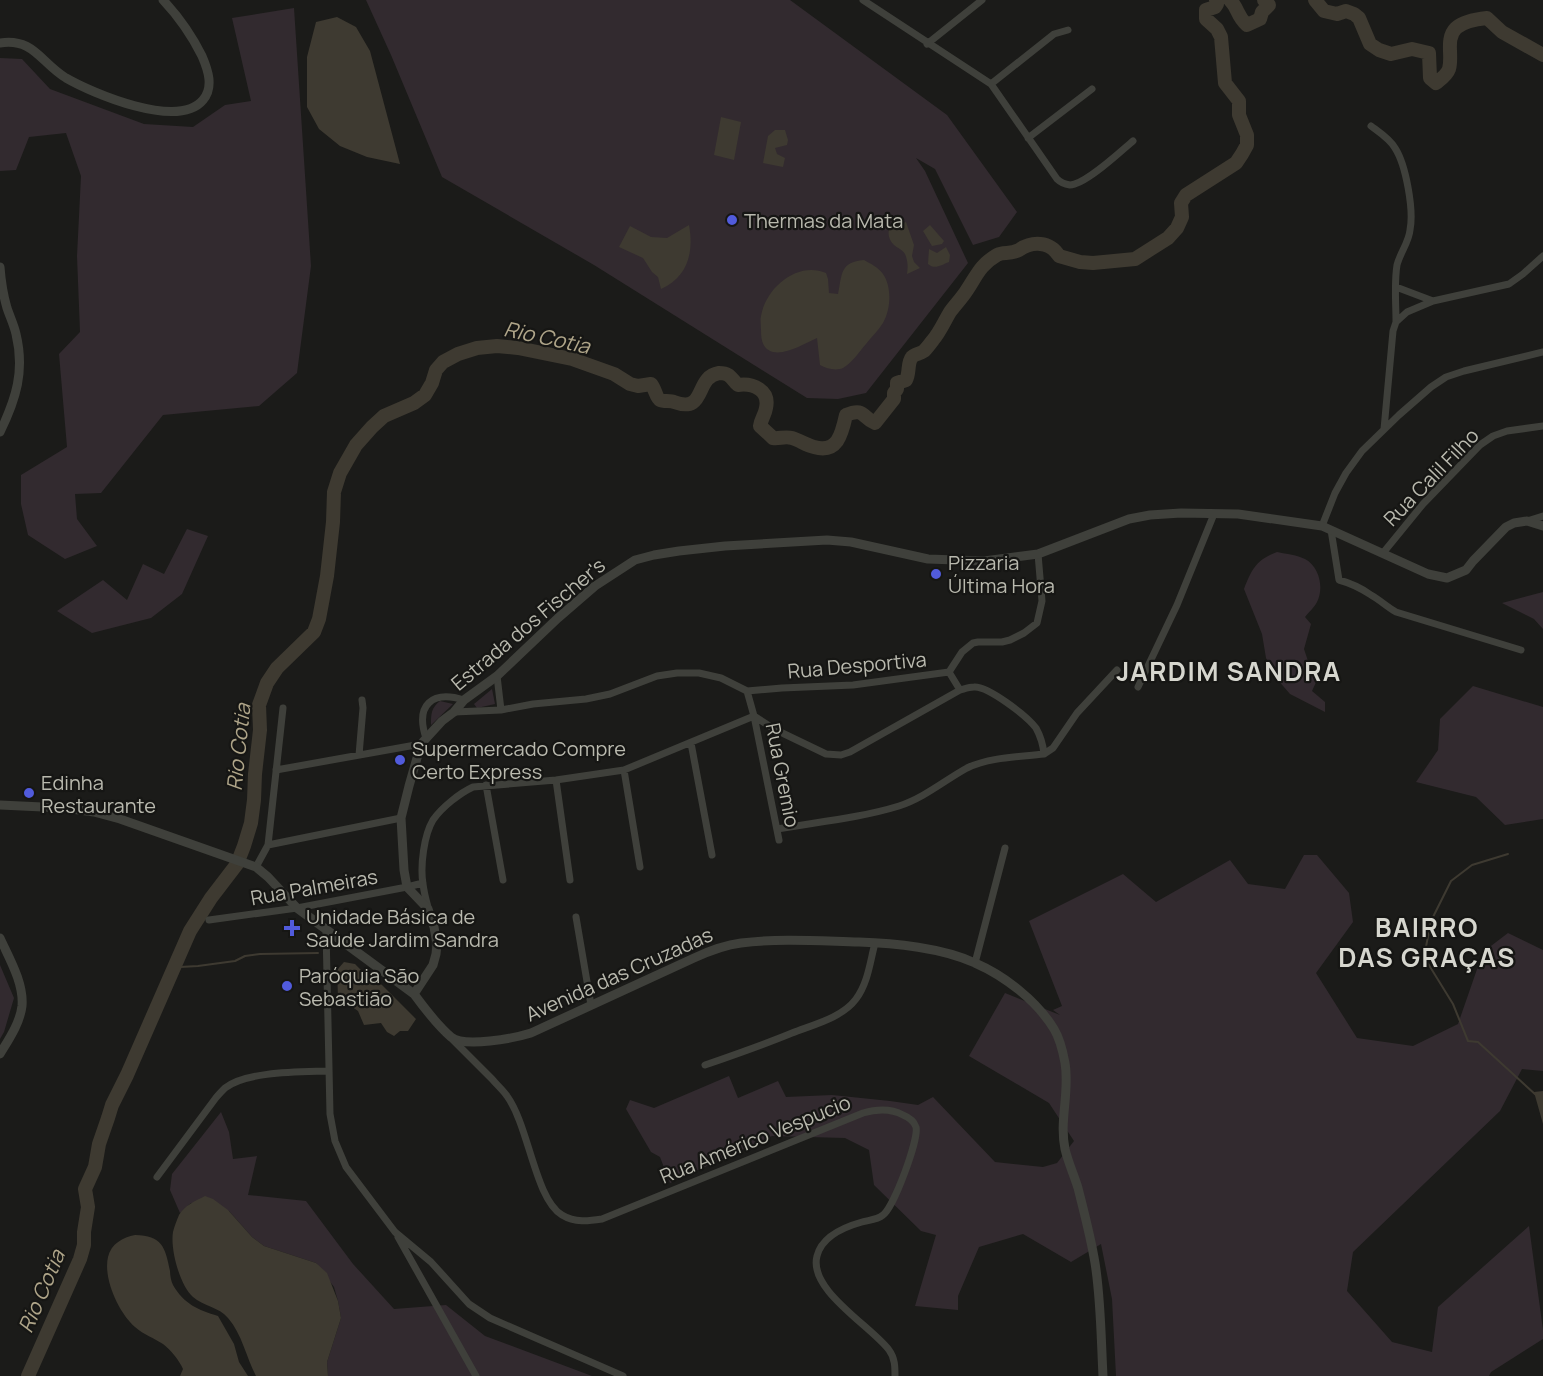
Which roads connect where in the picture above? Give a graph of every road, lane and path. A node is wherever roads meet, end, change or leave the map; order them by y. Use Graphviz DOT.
graph roads {
  1 [pos="163,0"];
  2 [pos="982,0"];
  3 [pos="869,1"];
  4 [pos="1068,30"];
  5 [pos="0,43"];
  6 [pos="927,44"];
  7 [pos="991,84"];
  8 [pos="1092,89"];
  9 [pos="1371,126"];
  10 [pos="1028,138"];
  11 [pos="1133,141"];
  12 [pos="1543,256"];
  13 [pos="0,267"];
  14 [pos="1396,287"];
  15 [pos="1433,301"];
  16 [pos="1396,321"];
  17 [pos="1543,352"];
  18 [pos="1543,426"];
  19 [pos="1384,429"];
  20 [pos="0,432"];
  21 [pos="1214,514"];
  22 [pos="1543,516"];
  23 [pos="1527,521"];
  24 [pos="1543,526"];
  25 [pos="1327,528"];
  26 [pos="1383,553"];
  27 [pos="1038,554"];
  28 [pos="1521,650"];
  29 [pos="1117,670"];
  30 [pos="949,672"];
  31 [pos="497,676"];
  32 [pos="1138,687"];
  33 [pos="960,690"];
  34 [pos="747,691"];
  35 [pos="362,700"];
  36 [pos="464,700"];
  37 [pos="283,708"];
  38 [pos="501,710"];
  39 [pos="454,712"];
  40 [pos="754,716"];
  41 [pos="424,741"];
  42 [pos="691,743"];
  43 [pos="359,754"];
  44 [pos="1044,754"];
  45 [pos="276,770"];
  46 [pos="624,770"];
  47 [pos="556,780"];
  48 [pos="486,785"];
  49 [pos="0,805"];
  50 [pos="401,818"];
  51 [pos="777,829"];
  52 [pos="779,840"];
  53 [pos="267,845"];
  54 [pos="1005,848"];
  55 [pos="712,855"];
  56 [pos="256,867"];
  57 [pos="640,867"];
  58 [pos="503,880"];
  59 [pos="570,880"];
  60 [pos="423,882"];
  61 [pos="407,887"];
  62 [pos="297,908"];
  63 [pos="428,909"];
  64 [pos="576,917"];
  65 [pos="209,920"];
  66 [pos="327,930"];
  67 [pos="0,938"];
  68 [pos="874,943"];
  69 [pos="975,963"];
  70 [pos="414,994"];
  71 [pos="591,1005"];
  72 [pos="453,1040"];
  73 [pos="0,1053"];
  74 [pos="705,1065"];
  75 [pos="328,1071"];
  76 [pos="157,1177"];
  77 [pos="395,1232"];
  78 [pos="476,1376"];
  79 [pos="623,1376"];
  80 [pos="895,1376"];
  81 [pos="1103,1376"];
  1 -- 5 [label="street"];
  2 -- 6 [label="street"];
  3 -- 6 [label="street"];
  4 -- 7 [label="street"];
  6 -- 7 [label="street"];
  7 -- 10 [label="street"];
  8 -- 10 [label="street"];
  9 -- 14 [label="street"];
  10 -- 11 [label="street"];
  12 -- 15 [label="street"];
  13 -- 20 [label="street"];
  14 -- 15 [label="street"];
  14 -- 16 [label="street"];
  15 -- 16 [label="street"];
  16 -- 19 [label="street"];
  17 -- 19 [label="street"];
  18 -- 26 [label="street, Rua Calil Filho"];
  19 -- 25 [label="street"];
  21 -- 25 [label="street, Estrada dos Fischer's"];
  21 -- 27 [label="street, Estrada dos Fischer's"];
  21 -- 32 [label="street"];
  22 -- 23 [label="street"];
  23 -- 24 [label="street"];
  23 -- 26 [label="street, Estrada dos Fischer's"];
  25 -- 26 [label="street, Estrada dos Fischer's"];
  25 -- 28 [label="street"];
  27 -- 30 [label="street"];
  27 -- 31 [label="street, Estrada dos Fischer's"];
  29 -- 44 [label="street"];
  30 -- 33 [label="street, Rua Desportiva"];
  30 -- 34 [label="street, Rua Desportiva"];
  31 -- 36 [label="street, Estrada dos Fischer's"];
  31 -- 38 [label="street"];
  33 -- 40 [label="street"];
  33 -- 44 [label="street"];
  34 -- 38 [label="street"];
  34 -- 40 [label="street, Rua Gremio"];
  35 -- 43 [label="street"];
  36 -- 39 [label="street, Estrada dos Fischer's"];
  36 -- 41 [label="street"];
  37 -- 45 [label="street"];
  38 -- 39 [label="street"];
  39 -- 41 [label="street, Estrada dos Fischer's"];
  40 -- 42 [label="street"];
  40 -- 51 [label="street, Rua Gremio"];
  41 -- 43 [label="street"];
  41 -- 50 [label="street, Estrada dos Fischer's"];
  42 -- 46 [label="street"];
  42 -- 55 [label="street"];
  43 -- 45 [label="street"];
  44 -- 51 [label="street"];
  45 -- 53 [label="street"];
  46 -- 47 [label="street"];
  46 -- 57 [label="street"];
  47 -- 48 [label="street"];
  47 -- 59 [label="street"];
  48 -- 58 [label="street"];
  48 -- 60 [label="street"];
  49 -- 56 [label="street"];
  50 -- 53 [label="street"];
  50 -- 61 [label="street, Estrada dos Fischer's"];
  51 -- 52 [label="street, Rua Gremio"];
  53 -- 56 [label="street"];
  54 -- 69 [label="street"];
  56 -- 62 [label="street"];
  60 -- 61 [label="street, Rua Palmeiras"];
  60 -- 63 [label="street"];
  61 -- 62 [label="street, Rua Palmeiras"];
  61 -- 63 [label="street"];
  62 -- 65 [label="street, Rua Palmeiras"];
  62 -- 66 [label="street"];
  63 -- 70 [label="street"];
  64 -- 71 [label="street"];
  66 -- 70 [label="street"];
  66 -- 75 [label="street"];
  67 -- 73 [label="street"];
  68 -- 69 [label="street, Avenida das Cruzadas"];
  68 -- 71 [label="street, Avenida das Cruzadas"];
  68 -- 74 [label="street"];
  69 -- 81 [label="street, Avenida das Cruzadas"];
  70 -- 72 [label="street"];
  71 -- 72 [label="street, Avenida das Cruzadas"];
  72 -- 80 [label="street, Rua Américo Vespucio"];
  75 -- 76 [label="street"];
  75 -- 77 [label="street"];
  77 -- 78 [label="street"];
  77 -- 79 [label="street"];
}
